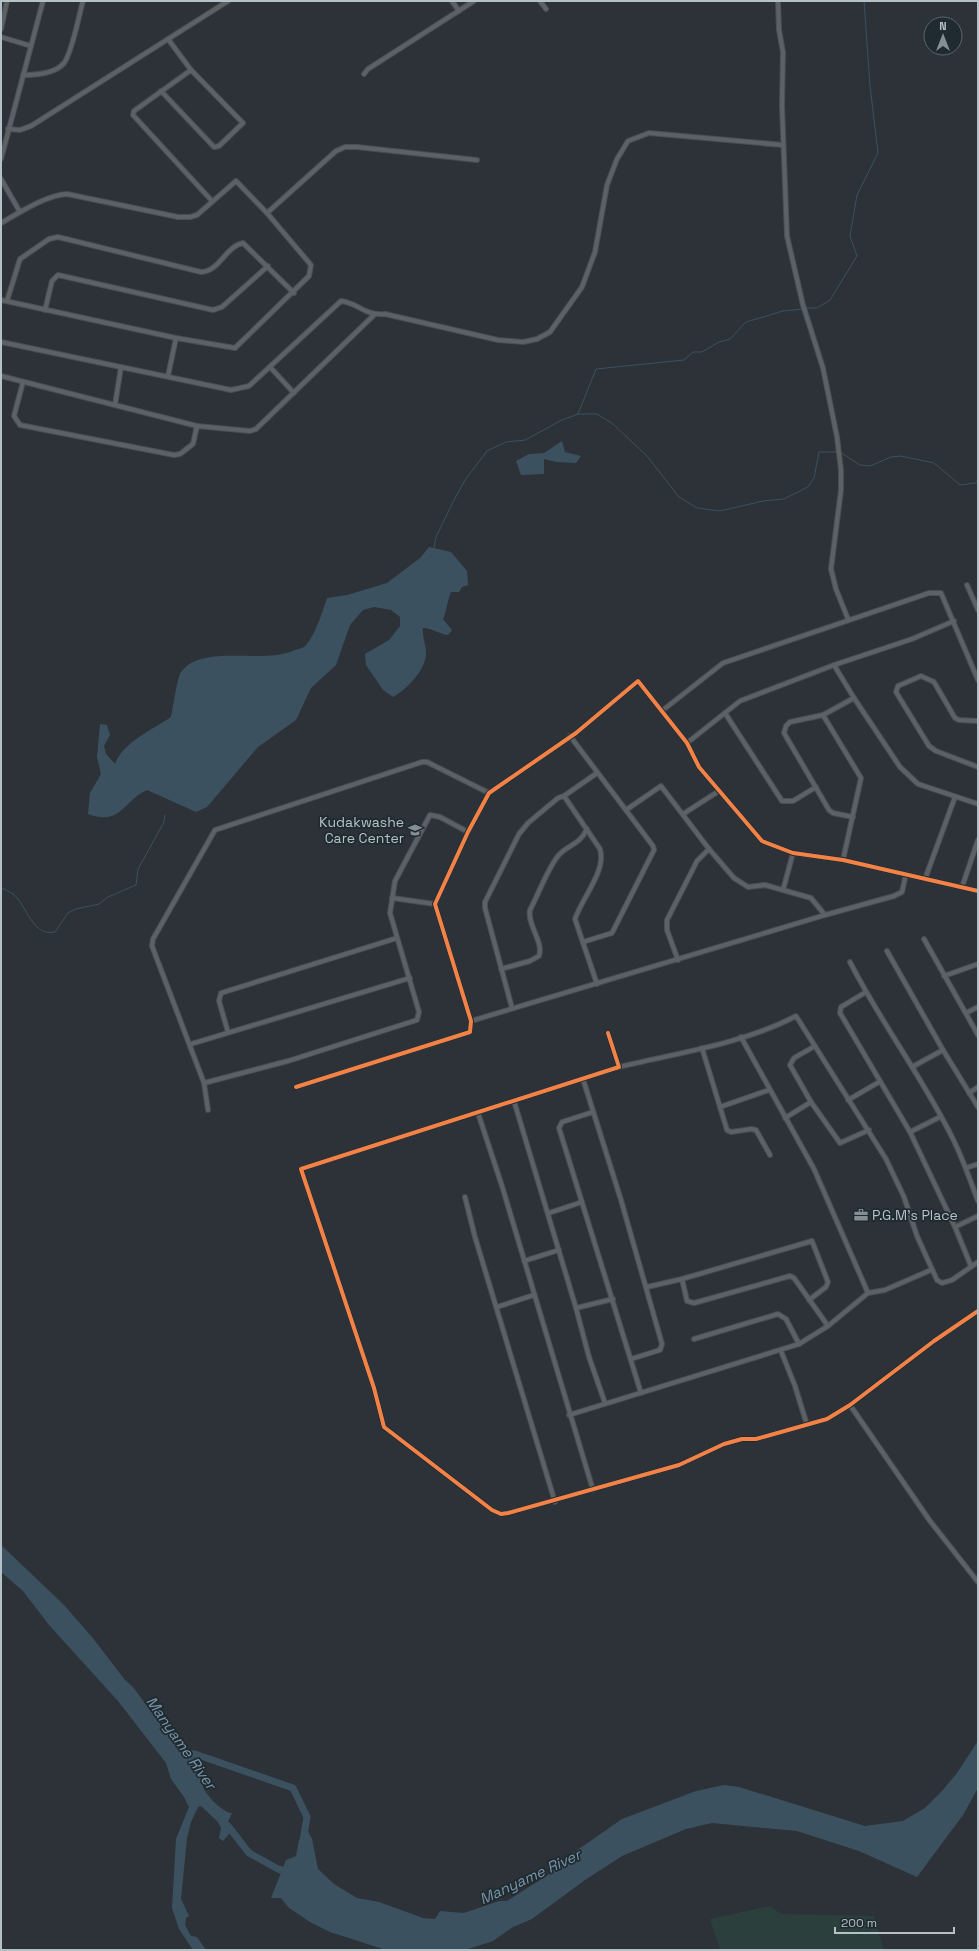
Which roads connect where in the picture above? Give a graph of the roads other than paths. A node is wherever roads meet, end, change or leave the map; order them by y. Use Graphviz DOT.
graph roads {
  1 [pos="7,1"];
  2 [pos="43,1"];
  3 [pos="83,1"];
  4 [pos="228,1"];
  5 [pos="452,1"];
  6 [pos="474,1"];
  7 [pos="540,1"];
  8 [pos="778,1"];
  9 [pos="3,5"];
  10 [pos="546,9"];
  11 [pos="459,11"];
  12 [pos="1,29"];
  13 [pos="1,37"];
  14 [pos="168,40"];
  15 [pos="31,46"];
  16 [pos="191,70"];
  17 [pos="364,74"];
  18 [pos="23,75"];
  19 [pos="161,92"];
  20 [pos="8,129"];
  21 [pos="784,145"];
  22 [pos="1,159"];
  23 [pos="477,160"];
  24 [pos="1,179"];
  25 [pos="212,201"];
  26 [pos="20,212"];
  27 [pos="267,213"];
  28 [pos="1,223"];
  29 [pos="268,266"];
  30 [pos="294,293"];
  31 [pos="1,300"];
  32 [pos="7,300"];
  33 [pos="45,310"];
  34 [pos="374,315"];
  35 [pos="176,338"];
  36 [pos="1,342"];
  37 [pos="121,367"];
  38 [pos="270,367"];
  39 [pos="1,376"];
  40 [pos="168,376"];
  41 [pos="23,382"];
  42 [pos="294,393"];
  43 [pos="115,405"];
  44 [pos="197,426"];
  45 [pos="967,585"];
  46 [pos="978,610"];
  47 [pos="848,619"];
  48 [pos="954,621"];
  49 [pos="834,665"];
  50 [pos="978,680"];
  51 [pos="854,698"];
  52 [pos="663,710"];
  53 [pos="725,713"];
  54 [pos="823,715"];
  55 [pos="978,721"];
  56 [pos="570,736"];
  57 [pos="687,743"];
  58 [pos="978,767"];
  59 [pos="598,773"];
  60 [pos="816,787"];
  61 [pos="719,791"];
  62 [pos="489,794"];
  63 [pos="564,796"];
  64 [pos="955,797"];
  65 [pos="978,804"];
  66 [pos="626,810"];
  67 [pos="683,814"];
  68 [pos="853,817"];
  69 [pos="587,830"];
  70 [pos="468,832"];
  71 [pos="978,840"];
  72 [pos="709,849"];
  73 [pos="793,853"];
  74 [pos="843,860"];
  75 [pos="906,874"];
  76 [pos="925,879"];
  77 [pos="962,887"];
  78 [pos="784,890"];
  79 [pos="978,891"];
  80 [pos="392,898"];
  81 [pos="435,904"];
  82 [pos="825,915"];
  83 [pos="397,938"];
  84 [pos="924,939"];
  85 [pos="583,942"];
  86 [pos="887,951"];
  87 [pos="678,960"];
  88 [pos="850,962"];
  89 [pos="978,964"];
  90 [pos="501,969"];
  91 [pos="944,976"];
  92 [pos="410,978"];
  93 [pos="597,984"];
  94 [pos="866,992"];
  95 [pos="978,1007"];
  96 [pos="512,1008"];
  97 [pos="966,1013"];
  98 [pos="471,1021"];
  99 [pos="228,1032"];
  100 [pos="608,1033"];
  101 [pos="978,1035"];
  102 [pos="741,1037"];
  103 [pos="191,1044"];
  104 [pos="815,1046"];
  105 [pos="702,1048"];
  106 [pos="943,1050"];
  107 [pos="618,1067"];
  108 [pos="912,1067"];
  109 [pos="583,1079"];
  110 [pos="879,1082"];
  111 [pos="204,1083"];
  112 [pos="296,1087"];
  113 [pos="978,1087"];
  114 [pos="769,1090"];
  115 [pos="970,1093"];
  116 [pos="848,1100"];
  117 [pos="514,1101"];
  118 [pos="810,1102"];
  119 [pos="720,1106"];
  120 [pos="978,1107"];
  121 [pos="208,1110"];
  122 [pos="478,1112"];
  123 [pos="593,1112"];
  124 [pos="940,1117"];
  125 [pos="785,1118"];
  126 [pos="868,1130"];
  127 [pos="910,1132"];
  128 [pos="770,1155"];
  129 [pos="978,1164"];
  130 [pos="966,1168"];
  131 [pos="465,1196"];
  132 [pos="978,1201"];
  133 [pos="582,1202"];
  134 [pos="549,1213"];
  135 [pos="978,1216"];
  136 [pos="955,1227"];
  137 [pos="559,1250"];
  138 [pos="524,1262"];
  139 [pos="978,1262"];
  140 [pos="971,1266"];
  141 [pos="931,1270"];
  142 [pos="682,1279"];
  143 [pos="647,1287"];
  144 [pos="868,1293"];
  145 [pos="534,1295"];
  146 [pos="612,1299"];
  147 [pos="809,1300"];
  148 [pos="497,1307"];
  149 [pos="576,1308"];
  150 [pos="978,1311"];
  151 [pos="828,1326"];
  152 [pos="694,1339"];
  153 [pos="799,1344"];
  154 [pos="782,1351"];
  155 [pos="631,1359"];
  156 [pos="641,1393"];
  157 [pos="605,1403"];
  158 [pos="850,1405"];
  159 [pos="569,1415"];
  160 [pos="807,1425"];
  161 [pos="593,1490"];
  162 [pos="555,1502"];
  163 [pos="978,1582"];
  1 -- 9 [label="street"];
  2 -- 15 [label="street"];
  3 -- 18 [label="street"];
  4 -- 14 [label="street"];
  5 -- 11 [label="street"];
  6 -- 11 [label="street"];
  7 -- 10 [label="street"];
  8 -- 21 [label="street"];
  9 -- 12 [label="street"];
  11 -- 17 [label="street"];
  13 -- 15 [label="street"];
  14 -- 16 [label="street"];
  14 -- 20 [label="street"];
  15 -- 18 [label="street"];
  16 -- 19 [label="street"];
  16 -- 19 [label="street"];
  18 -- 20 [label="street"];
  19 -- 25 [label="street"];
  20 -- 22 [label="street"];
  21 -- 34 [label="street"];
  21 -- 47 [label="street"];
  23 -- 27 [label="street"];
  24 -- 26 [label="street"];
  25 -- 26 [label="street"];
  25 -- 27 [label="street"];
  26 -- 28 [label="street"];
  27 -- 30 [label="street"];
  29 -- 30 [label="street"];
  29 -- 32 [label="street"];
  29 -- 33 [label="street"];
  30 -- 35 [label="street"];
  31 -- 32 [label="street"];
  32 -- 33 [label="street"];
  33 -- 35 [label="street"];
  34 -- 38 [label="street"];
  34 -- 42 [label="street"];
  35 -- 40 [label="street"];
  36 -- 37 [label="street"];
  37 -- 40 [label="street"];
  37 -- 43 [label="street"];
  38 -- 40 [label="street"];
  38 -- 42 [label="street"];
  39 -- 41 [label="street"];
  41 -- 43 [label="street"];
  41 -- 44 [label="street"];
  42 -- 44 [label="street"];
  43 -- 44 [label="street"];
  45 -- 46 [label="street"];
  47 -- 48 [label="street"];
  47 -- 52 [label="street"];
  48 -- 49 [label="street"];
  48 -- 50 [label="street"];
  49 -- 51 [label="street"];
  49 -- 53 [label="street"];
  51 -- 54 [label="street"];
  51 -- 64 [label="street"];
  52 -- 56 [label="street"];
  52 -- 57 [label="street"];
  53 -- 57 [label="street"];
  53 -- 60 [label="street"];
  54 -- 60 [label="street"];
  54 -- 68 [label="street"];
  55 -- 58 [label="street"];
  56 -- 59 [label="street"];
  56 -- 62 [label="street"];
  57 -- 61 [label="street"];
  59 -- 63 [label="street"];
  59 -- 66 [label="street"];
  60 -- 68 [label="street"];
  61 -- 67 [label="street"];
  61 -- 73 [label="street"];
  62 -- 70 [label="street"];
  62 -- 103 [label="street"];
  63 -- 69 [label="street"];
  63 -- 90 [label="street"];
  64 -- 65 [label="street"];
  64 -- 76 [label="street"];
  66 -- 67 [label="street"];
  66 -- 85 [label="street"];
  67 -- 72 [label="street"];
  68 -- 74 [label="street"];
  69 -- 85 [label="street"];
  69 -- 90 [label="street"];
  70 -- 80 [label="street"];
  70 -- 81 [label="street"];
  71 -- 77 [label="street"];
  72 -- 78 [label="street"];
  72 -- 87 [label="street"];
  73 -- 74 [label="street"];
  73 -- 78 [label="street"];
  74 -- 75 [label="street"];
  75 -- 76 [label="street"];
  75 -- 82 [label="street"];
  76 -- 77 [label="street"];
  77 -- 79 [label="street"];
  78 -- 82 [label="street"];
  80 -- 81 [label="street"];
  80 -- 83 [label="street"];
  81 -- 98 [label="street"];
  82 -- 87 [label="street"];
  83 -- 92 [label="street"];
  83 -- 99 [label="street"];
  84 -- 91 [label="street"];
  85 -- 93 [label="street"];
  86 -- 106 [label="street"];
  87 -- 93 [label="street"];
  88 -- 94 [label="street"];
  89 -- 91 [label="street"];
  90 -- 96 [label="street"];
  91 -- 97 [label="street"];
  92 -- 99 [label="street"];
  92 -- 111 [label="street"];
  93 -- 96 [label="street"];
  94 -- 108 [label="street"];
  94 -- 110 [label="street"];
  95 -- 97 [label="street"];
  96 -- 98 [label="street"];
  97 -- 101 [label="street"];
  98 -- 112 [label="street"];
  99 -- 103 [label="street"];
  100 -- 107 [label="street"];
  102 -- 104 [label="street"];
  102 -- 105 [label="street"];
  102 -- 114 [label="street"];
  103 -- 111 [label="street"];
  104 -- 116 [label="street"];
  104 -- 118 [label="street"];
  105 -- 107 [label="street"];
  105 -- 119 [label="street"];
  106 -- 108 [label="street"];
  106 -- 115 [label="street"];
  107 -- 109 [label="street"];
  108 -- 124 [label="street"];
  109 -- 117 [label="street"];
  109 -- 123 [label="street"];
  110 -- 116 [label="street"];
  110 -- 127 [label="street"];
  111 -- 121 [label="street"];
  113 -- 115 [label="street"];
  114 -- 119 [label="street"];
  114 -- 125 [label="street"];
  115 -- 120 [label="street"];
  116 -- 126 [label="street"];
  117 -- 122 [label="street"];
  117 -- 134 [label="street"];
  118 -- 125 [label="street"];
  118 -- 126 [label="street"];
  119 -- 128 [label="street"];
  122 -- 138 [label="street"];
  122 -- 162 [label="street"];
  123 -- 133 [label="street"];
  123 -- 143 [label="street"];
  124 -- 127 [label="street"];
  124 -- 130 [label="street"];
  125 -- 144 [label="street"];
  126 -- 141 [label="street"];
  127 -- 136 [label="street"];
  129 -- 130 [label="street"];
  130 -- 132 [label="street"];
  131 -- 148 [label="street"];
  133 -- 134 [label="street"];
  133 -- 146 [label="street"];
  134 -- 137 [label="street"];
  135 -- 136 [label="street"];
  136 -- 140 [label="street"];
  137 -- 138 [label="street"];
  137 -- 149 [label="street"];
  138 -- 145 [label="street"];
  139 -- 140 [label="street"];
  140 -- 141 [label="street"];
  141 -- 144 [label="street"];
  142 -- 143 [label="street"];
  142 -- 147 [label="street"];
  142 -- 147 [label="street"];
  143 -- 155 [label="street"];
  144 -- 151 [label="street"];
  145 -- 148 [label="street"];
  145 -- 159 [label="street"];
  146 -- 149 [label="street"];
  146 -- 155 [label="street"];
  147 -- 151 [label="street"];
  148 -- 162 [label="street"];
  149 -- 157 [label="street"];
  150 -- 158 [label="street"];
  151 -- 153 [label="street"];
  152 -- 153 [label="street"];
  153 -- 154 [label="street"];
  154 -- 156 [label="street"];
  154 -- 160 [label="street"];
  155 -- 156 [label="street"];
  156 -- 157 [label="street"];
  157 -- 159 [label="street"];
  158 -- 160 [label="street"];
  158 -- 163 [label="street"];
  159 -- 161 [label="street"];
  160 -- 161 [label="street"];
  161 -- 162 [label="street"];
}
